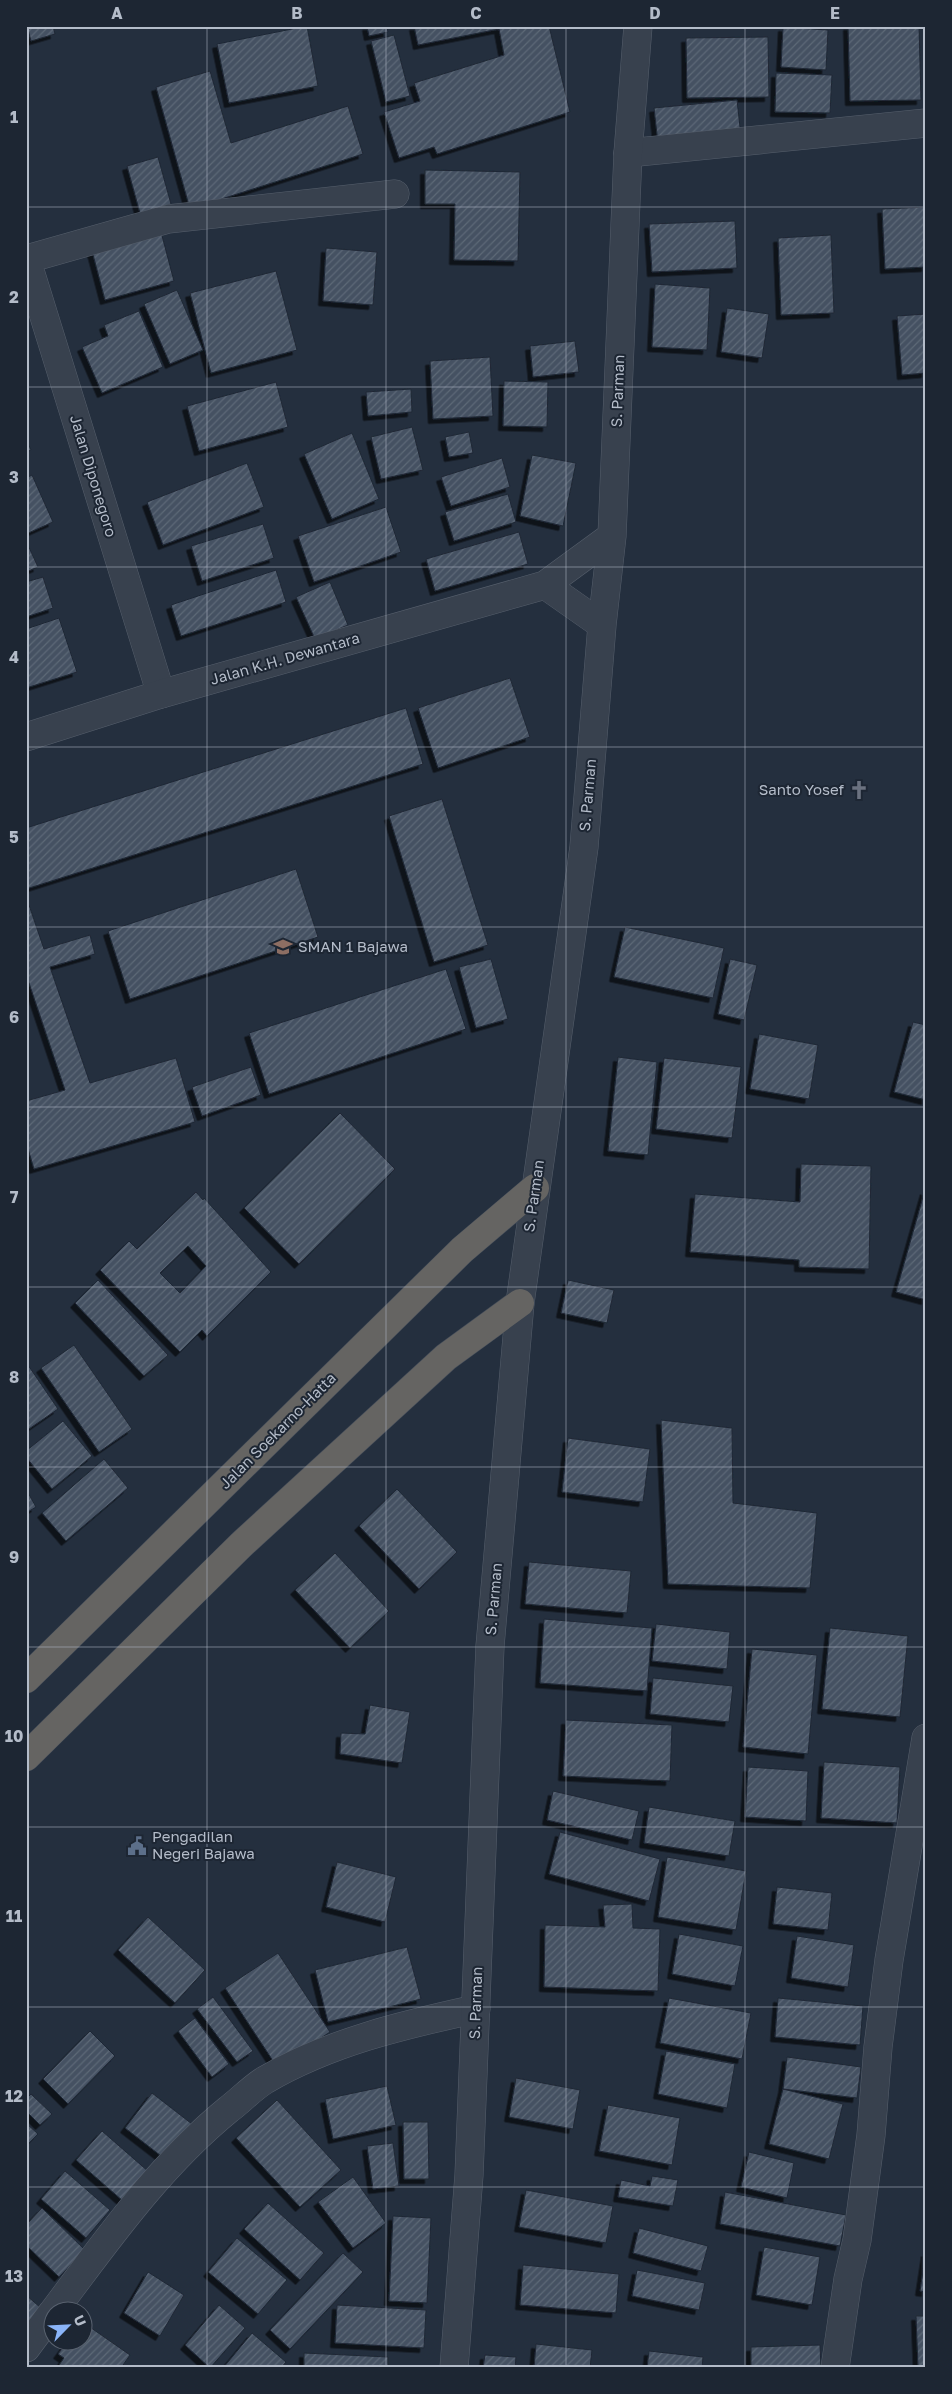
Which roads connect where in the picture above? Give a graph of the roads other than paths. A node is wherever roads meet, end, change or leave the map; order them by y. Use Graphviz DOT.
graph roads {
  1 [pos="638,26"];
  2 [pos="926,123"];
  3 [pos="628,153"];
  4 [pos="395,194"];
  5 [pos="26,259"];
  6 [pos="612,536"];
  7 [pos="545,585"];
  8 [pos="602,625"];
  9 [pos="161,694"];
  10 [pos="26,737"];
  11 [pos="535,1188"];
  12 [pos="520,1302"];
  13 [pos="26,1680"];
  14 [pos="926,1738"];
  15 [pos="26,1757"];
  16 [pos="476,2009"];
  17 [pos="60,2302"];
  18 [pos="42,2327"];
  19 [pos="26,2348"];
  20 [pos="454,2368"];
  21 [pos="835,2368"];
  1 -- 3 [label="street, S. Parman"];
  2 -- 3 [label="street"];
  3 -- 6 [label="street, S. Parman"];
  4 -- 5 [label="street"];
  5 -- 9 [label="street, Jalan Diponegoro"];
  6 -- 7 [label="street"];
  6 -- 8 [label="street, S. Parman"];
  7 -- 8 [label="street"];
  7 -- 9 [label="street, Jalan K.H. Dewantara"];
  8 -- 11 [label="street, S. Parman"];
  9 -- 10 [label="street, Jalan K.H. Dewantara"];
  11 -- 12 [label="street, S. Parman"];
  11 -- 13 [label="highway, Jalan Soekarno-Hatta"];
  12 -- 15 [label="highway"];
  12 -- 16 [label="street, S. Parman"];
  14 -- 21 [label="street"];
  16 -- 17 [label="street"];
  16 -- 20 [label="street, S. Parman"];
  18 -- 19 [label="street"];
}
